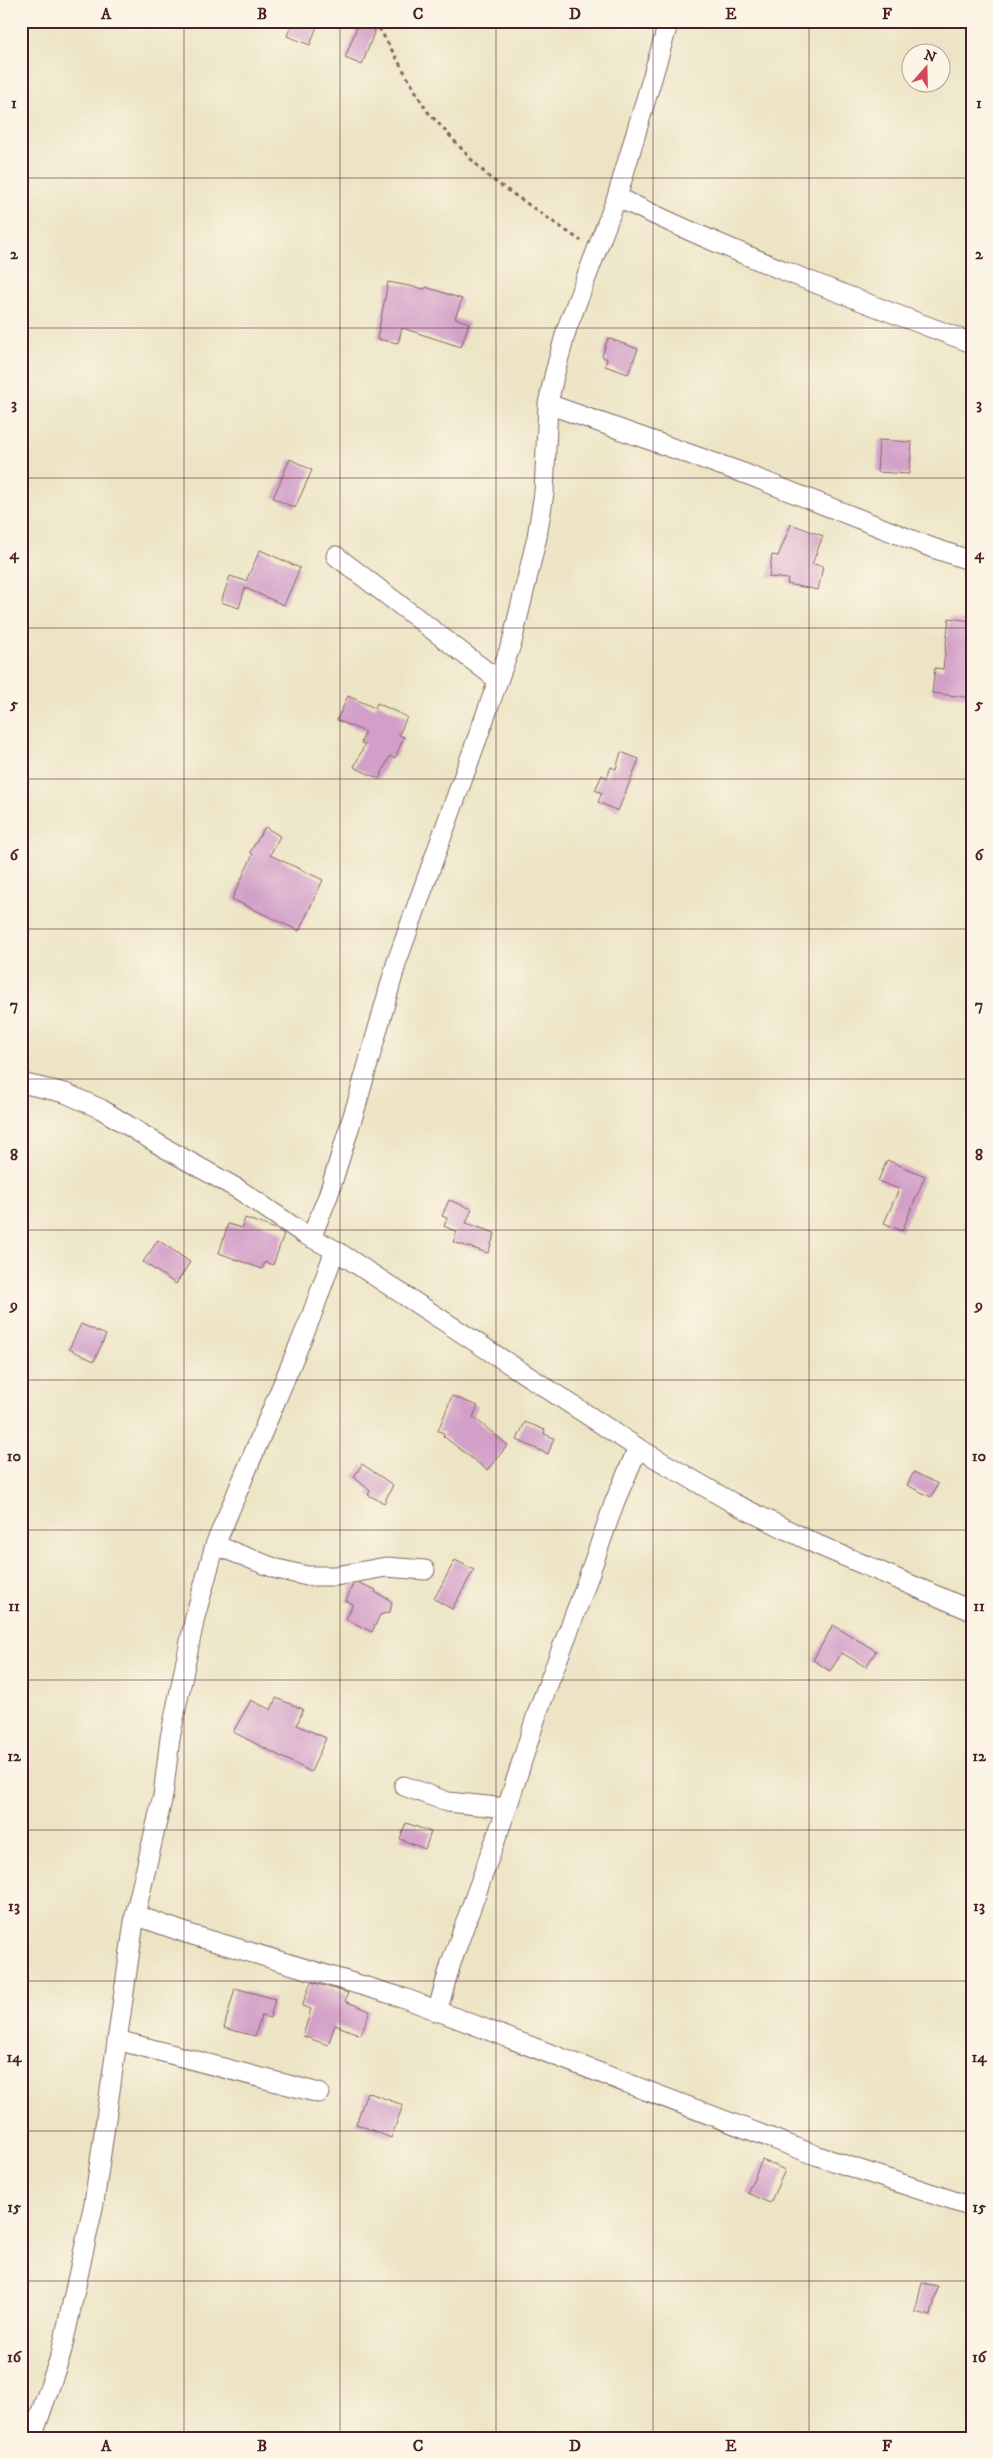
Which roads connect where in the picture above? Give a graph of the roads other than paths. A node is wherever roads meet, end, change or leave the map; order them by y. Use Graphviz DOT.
graph roads {
  1 [pos="669,21"];
  2 [pos="617,197"];
  3 [pos="972,343"];
  4 [pos="548,404"];
  5 [pos="336,556"];
  6 [pos="972,561"];
  7 [pos="498,680"];
  8 [pos="21,1083"];
  9 [pos="311,1238"];
  10 [pos="335,1250"];
  11 [pos="638,1448"];
  12 [pos="215,1545"];
  13 [pos="425,1570"];
  14 [pos="972,1611"];
  15 [pos="404,1786"];
  16 [pos="507,1808"];
  17 [pos="135,1914"];
  18 [pos="438,2012"];
  19 [pos="116,2040"];
  20 [pos="319,2093"];
  21 [pos="972,2207"];
  22 [pos="32,2438"];
  1 -- 2 [label="street"];
  2 -- 3 [label="street"];
  2 -- 4 [label="street"];
  4 -- 6 [label="street"];
  4 -- 7 [label="street"];
  5 -- 7 [label="street"];
  7 -- 9 [label="street"];
  8 -- 9 [label="street"];
  9 -- 10 [label="street"];
  10 -- 11 [label="street"];
  10 -- 12 [label="street"];
  11 -- 14 [label="street"];
  11 -- 16 [label="street"];
  12 -- 13 [label="street"];
  12 -- 17 [label="street"];
  15 -- 16 [label="street"];
  16 -- 18 [label="street"];
  17 -- 18 [label="street"];
  17 -- 19 [label="street"];
  18 -- 21 [label="street"];
  19 -- 20 [label="street"];
  19 -- 22 [label="street"];
}
